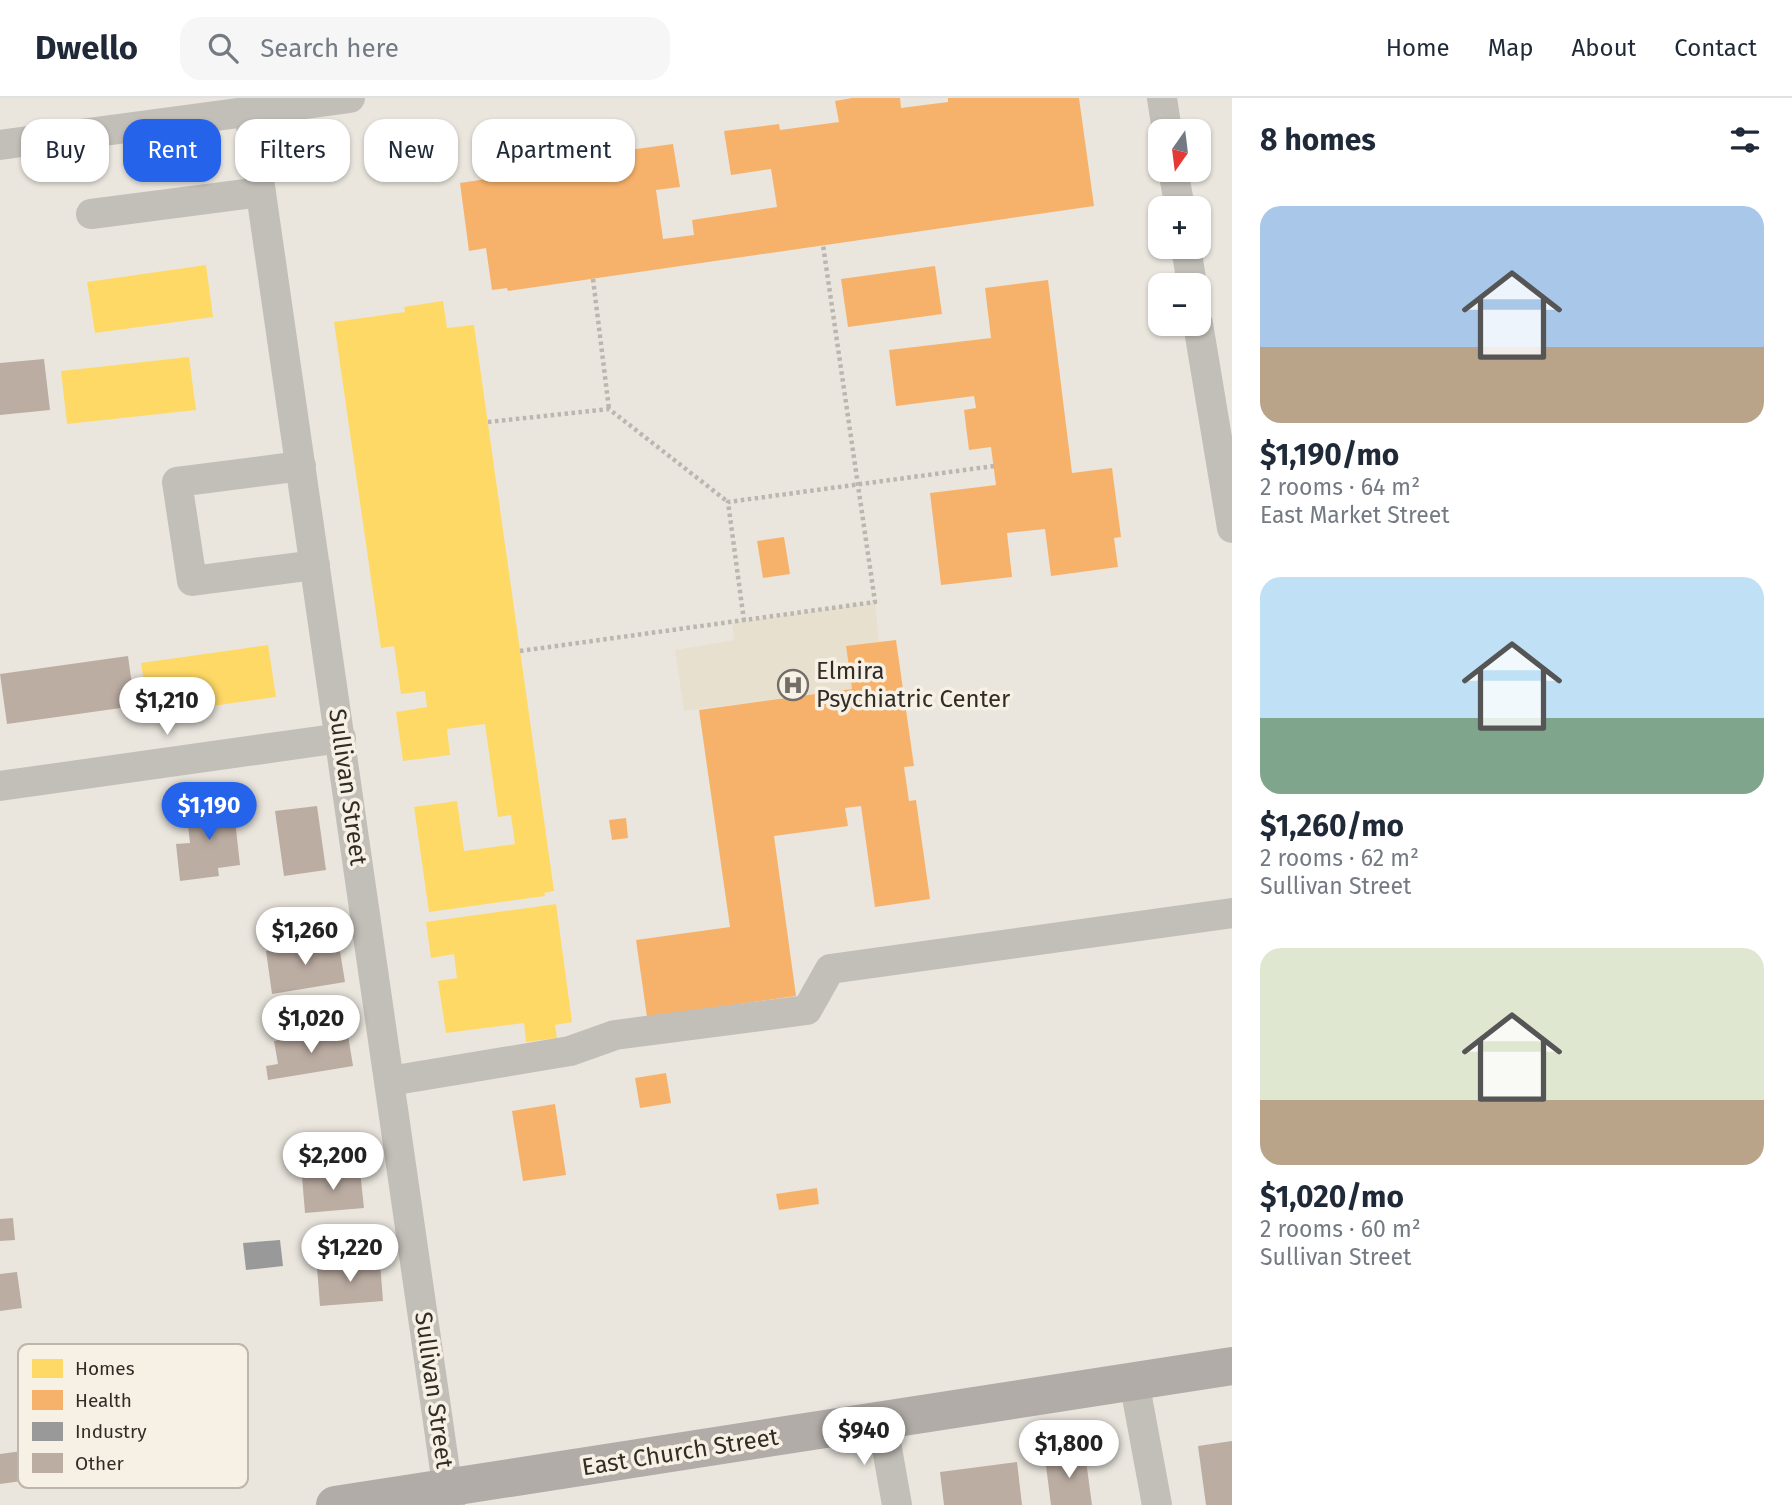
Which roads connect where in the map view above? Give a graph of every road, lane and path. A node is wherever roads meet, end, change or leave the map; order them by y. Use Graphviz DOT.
graph roads {
  1 [pos="350,98"];
  2 [pos="1162,98"];
  3 [pos="280,102"];
  4 [pos="249,110"];
  5 [pos="1165,119"];
  6 [pos="0,145"];
  7 [pos="261,192"];
  8 [pos="91,214"];
  9 [pos="823,245"];
  10 [pos="593,279"];
  11 [pos="1200,336"];
  12 [pos="610,409"];
  13 [pos="488,422"];
  14 [pos="301,466"];
  15 [pos="994,466"];
  16 [pos="858,485"];
  17 [pos="728,502"];
  18 [pos="1232,528"];
  19 [pos="316,565"];
  20 [pos="744,621"];
  21 [pos="520,651"];
  22 [pos="341,738"];
  23 [pos="0,786"];
  24 [pos="1232,913"];
  25 [pos="390,1081"];
  26 [pos="1232,1366"];
  27 [pos="1134,1381"];
  28 [pos="882,1420"];
  29 [pos="449,1496"];
  30 [pos="335,1505"];
  31 [pos="897,1505"];
  32 [pos="1157,1505"];
  1 -- 3 [label="street"];
  2 -- 5 [label="street"];
  3 -- 4 [label="street"];
  4 -- 6 [label="street"];
  4 -- 7 [label="street, Sullivan Street"];
  7 -- 8 [label="street"];
  7 -- 14 [label="street, Sullivan Street"];
  9 -- 16 [label="path"];
  10 -- 12 [label="path"];
  11 -- 18 [label="street"];
  12 -- 13 [label="path"];
  12 -- 17 [label="path"];
  14 -- 19 [label="street, Sullivan Street"];
  14 -- 19 [label="street"];
  15 -- 16 [label="path"];
  16 -- 17 [label="path"];
  16 -- 20 [label="path"];
  17 -- 20 [label="path"];
  19 -- 22 [label="street, Sullivan Street"];
  20 -- 21 [label="path"];
  22 -- 23 [label="street"];
  22 -- 25 [label="street, Sullivan Street"];
  24 -- 25 [label="street"];
  25 -- 29 [label="street, Sullivan Street"];
  26 -- 27 [label="main road, East Church Street"];
  27 -- 28 [label="main road, East Church Street"];
  27 -- 32 [label="street"];
  28 -- 29 [label="main road, East Church Street"];
  28 -- 31 [label="street"];
  29 -- 30 [label="main road, East Church Street"];
}
